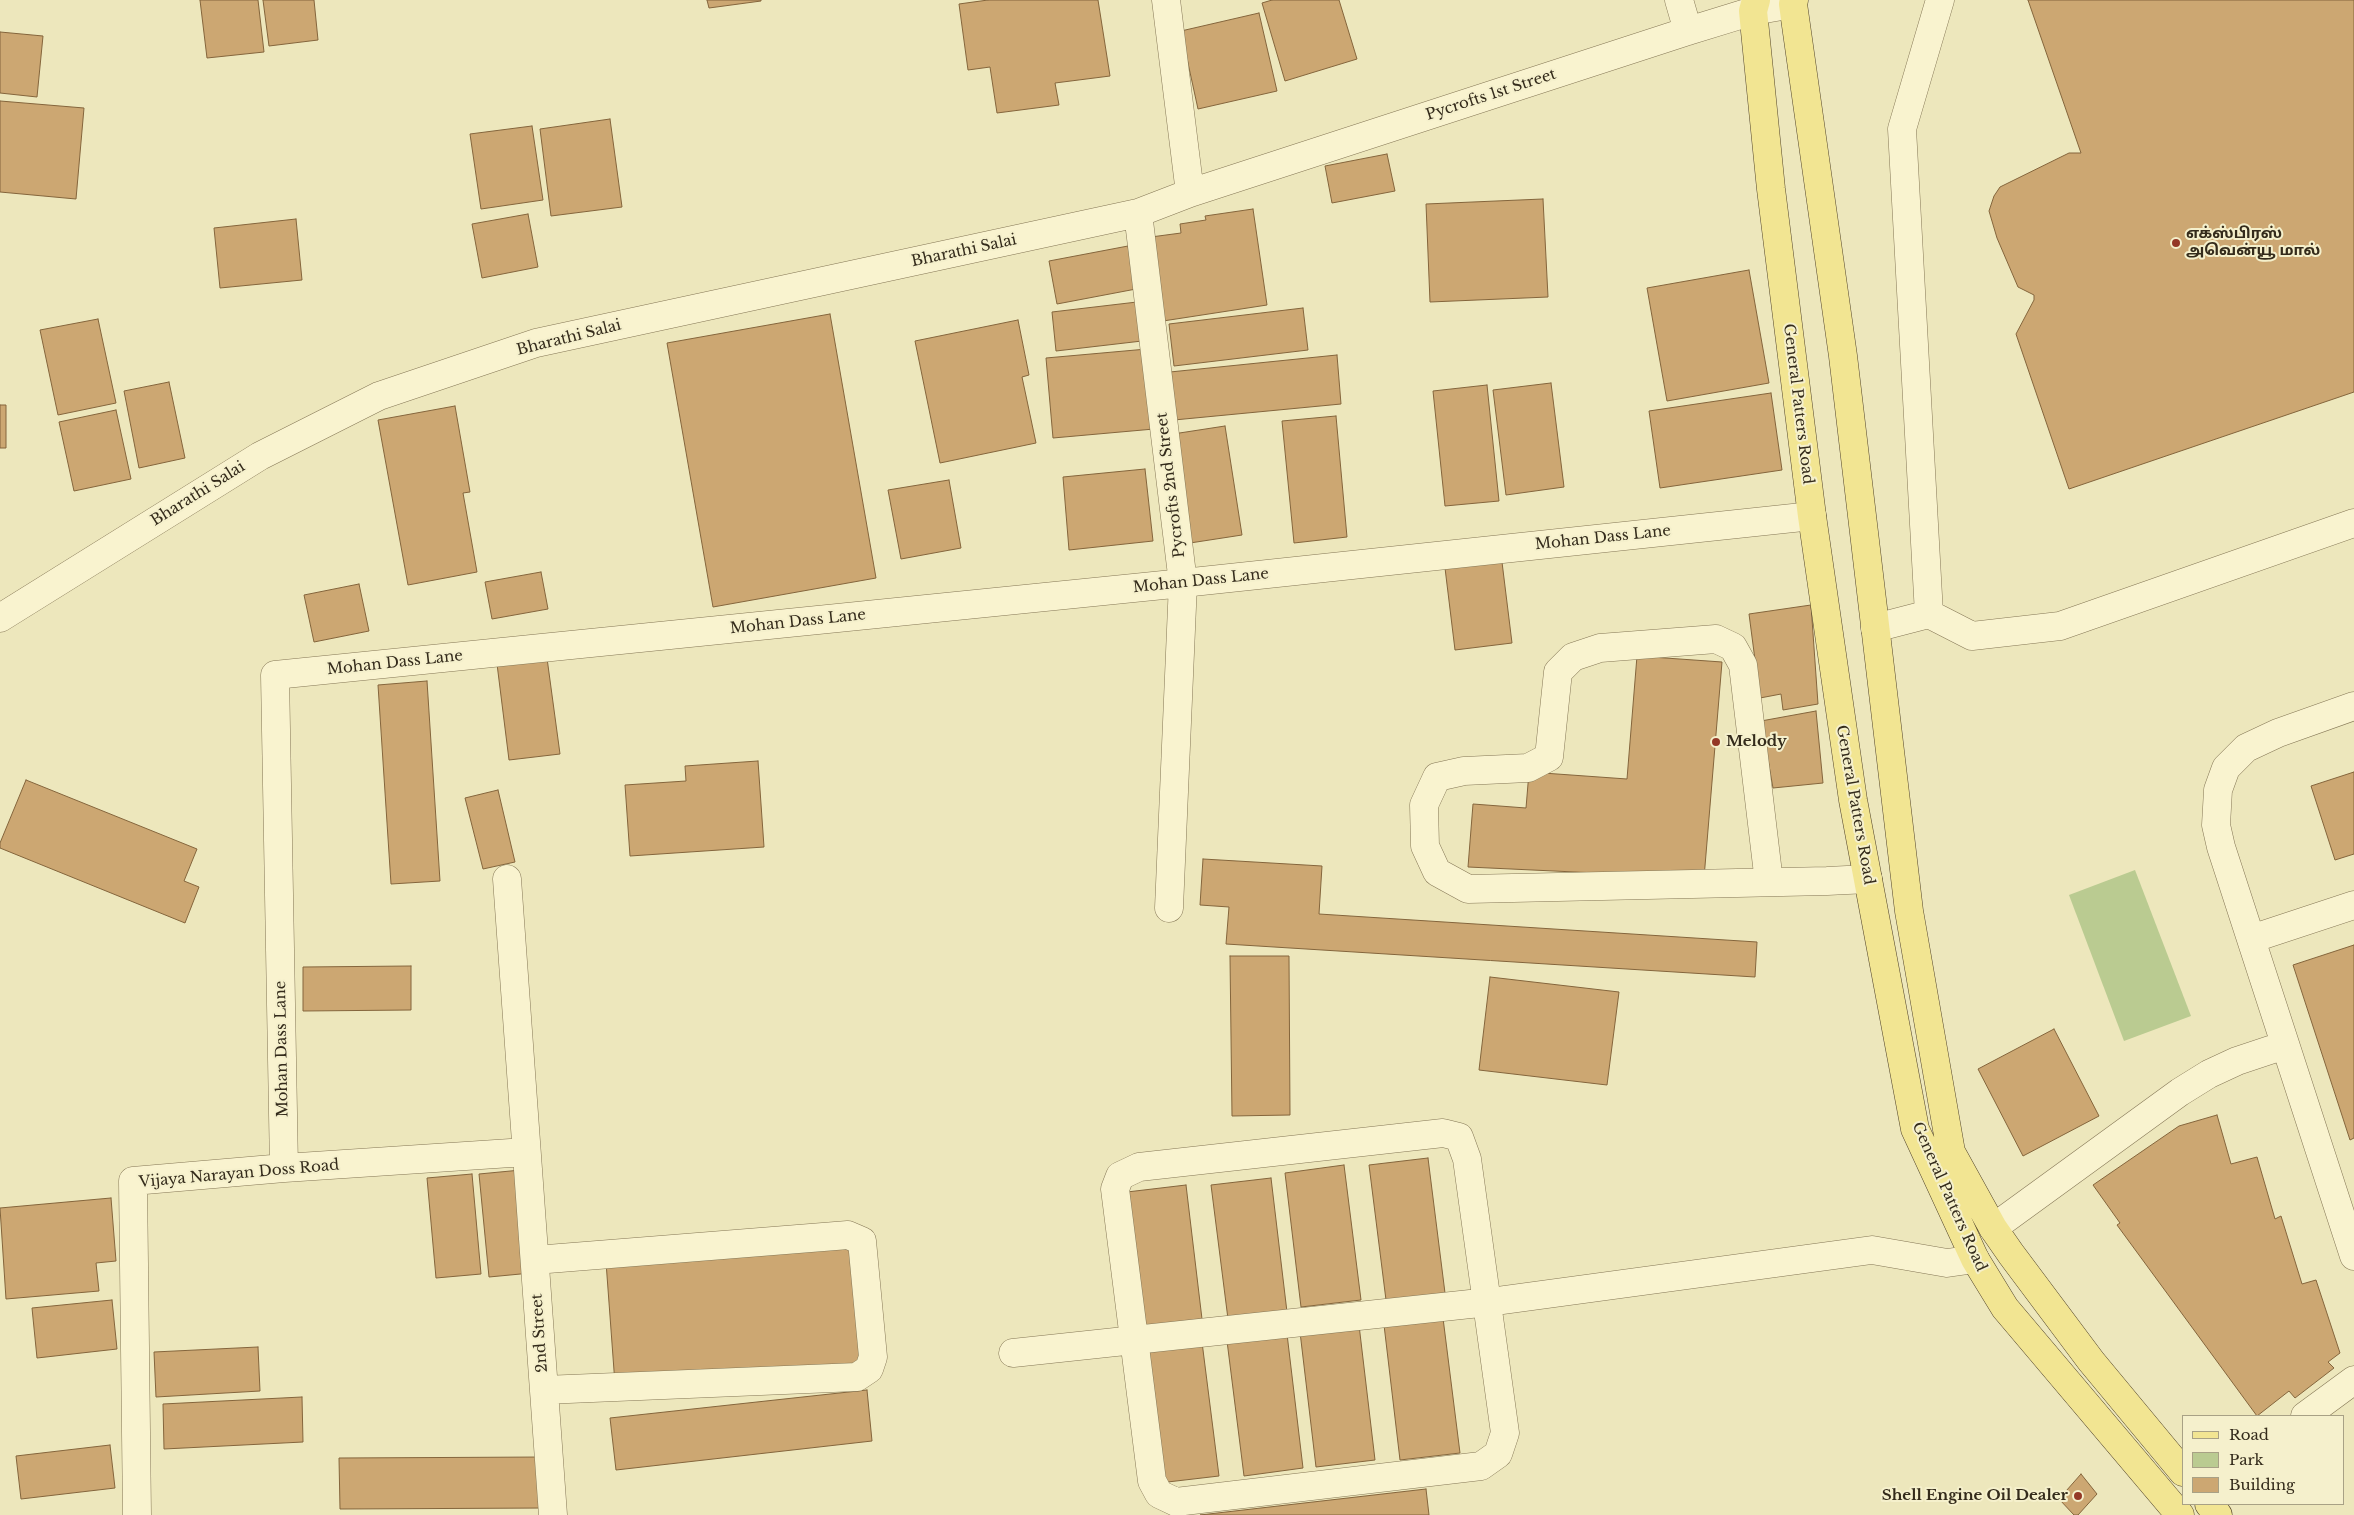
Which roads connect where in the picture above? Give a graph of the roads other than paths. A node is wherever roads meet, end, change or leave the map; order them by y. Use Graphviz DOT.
graph roads {
  1 [pos="1166,0"];
  2 [pos="1679,0"];
  3 [pos="1940,0"];
  4 [pos="1793,2"];
  5 [pos="1754,5"];
  6 [pos="1688,31"];
  7 [pos="1190,193"];
  8 [pos="1138,213"];
  9 [pos="1812,516"];
  10 [pos="2354,523"];
  11 [pos="1183,583"];
  12 [pos="1929,614"];
  13 [pos="0,618"];
  14 [pos="1875,628"];
  15 [pos="2354,706"];
  16 [pos="507,879"];
  17 [pos="1868,879"];
  18 [pos="1769,882"];
  19 [pos="2354,905"];
  20 [pos="1170,908"];
  21 [pos="2250,939"];
  22 [pos="2285,1045"];
  23 [pos="526,1152"];
  24 [pos="284,1168"];
  25 [pos="1993,1228"];
  26 [pos="2354,1256"];
  27 [pos="1975,1259"];
  28 [pos="534,1260"];
  29 [pos="1489,1302"];
  30 [pos="1134,1340"];
  31 [pos="1013,1353"];
  32 [pos="2354,1380"];
  33 [pos="544,1390"];
  34 [pos="2306,1415"];
  35 [pos="2182,1471"];
  36 [pos="2210,1505"];
  37 [pos="137,1515"];
  38 [pos="553,1515"];
  39 [pos="2180,1515"];
  40 [pos="2218,1515"];
  1 -- 7 [label="street"];
  2 -- 6 [label="street"];
  3 -- 12 [label="street"];
  4 -- 5 [label="street, Pycrofts 1st Street"];
  4 -- 14 [label="main road, General Patters Road"];
  5 -- 6 [label="street, Pycrofts 1st Street"];
  5 -- 9 [label="main road, General Patters Road"];
  6 -- 7 [label="street, Pycrofts 1st Street"];
  7 -- 8 [label="street, Bharathi Salai"];
  8 -- 11 [label="street, Pycrofts 2nd Street"];
  8 -- 13 [label="street, Bharathi Salai"];
  9 -- 11 [label="street, Mohan Dass Lane"];
  9 -- 17 [label="main road, General Patters Road"];
  10 -- 12 [label="street"];
  11 -- 20 [label="street, Pycrofts 2nd Street"];
  11 -- 24 [label="street, Mohan Dass Lane"];
  12 -- 14 [label="street"];
  14 -- 25 [label="main road, General Patters Road"];
  15 -- 21 [label="street"];
  16 -- 23 [label="street, 2nd Street"];
  17 -- 18 [label="street"];
  17 -- 27 [label="main road, General Patters Road"];
  18 -- 18 [label="street"];
  19 -- 21 [label="street"];
  21 -- 22 [label="street"];
  22 -- 25 [label="street"];
  22 -- 26 [label="street"];
  23 -- 24 [label="street, Vijaya Narayan Doss Road"];
  23 -- 28 [label="street, 2nd Street"];
  24 -- 37 [label="street, Vijaya Narayan Doss Road"];
  25 -- 35 [label="main road, General Patters Road"];
  27 -- 29 [label="street"];
  27 -- 39 [label="main road, General Patters Road"];
  28 -- 33 [label="street, 2nd Street"];
  28 -- 33 [label="street"];
  29 -- 30 [label="street"];
  29 -- 30 [label="street"];
  29 -- 30 [label="street"];
  30 -- 31 [label="street"];
  32 -- 34 [label="street"];
  33 -- 38 [label="street, 2nd Street"];
  36 -- 40 [label="main road"];
}
